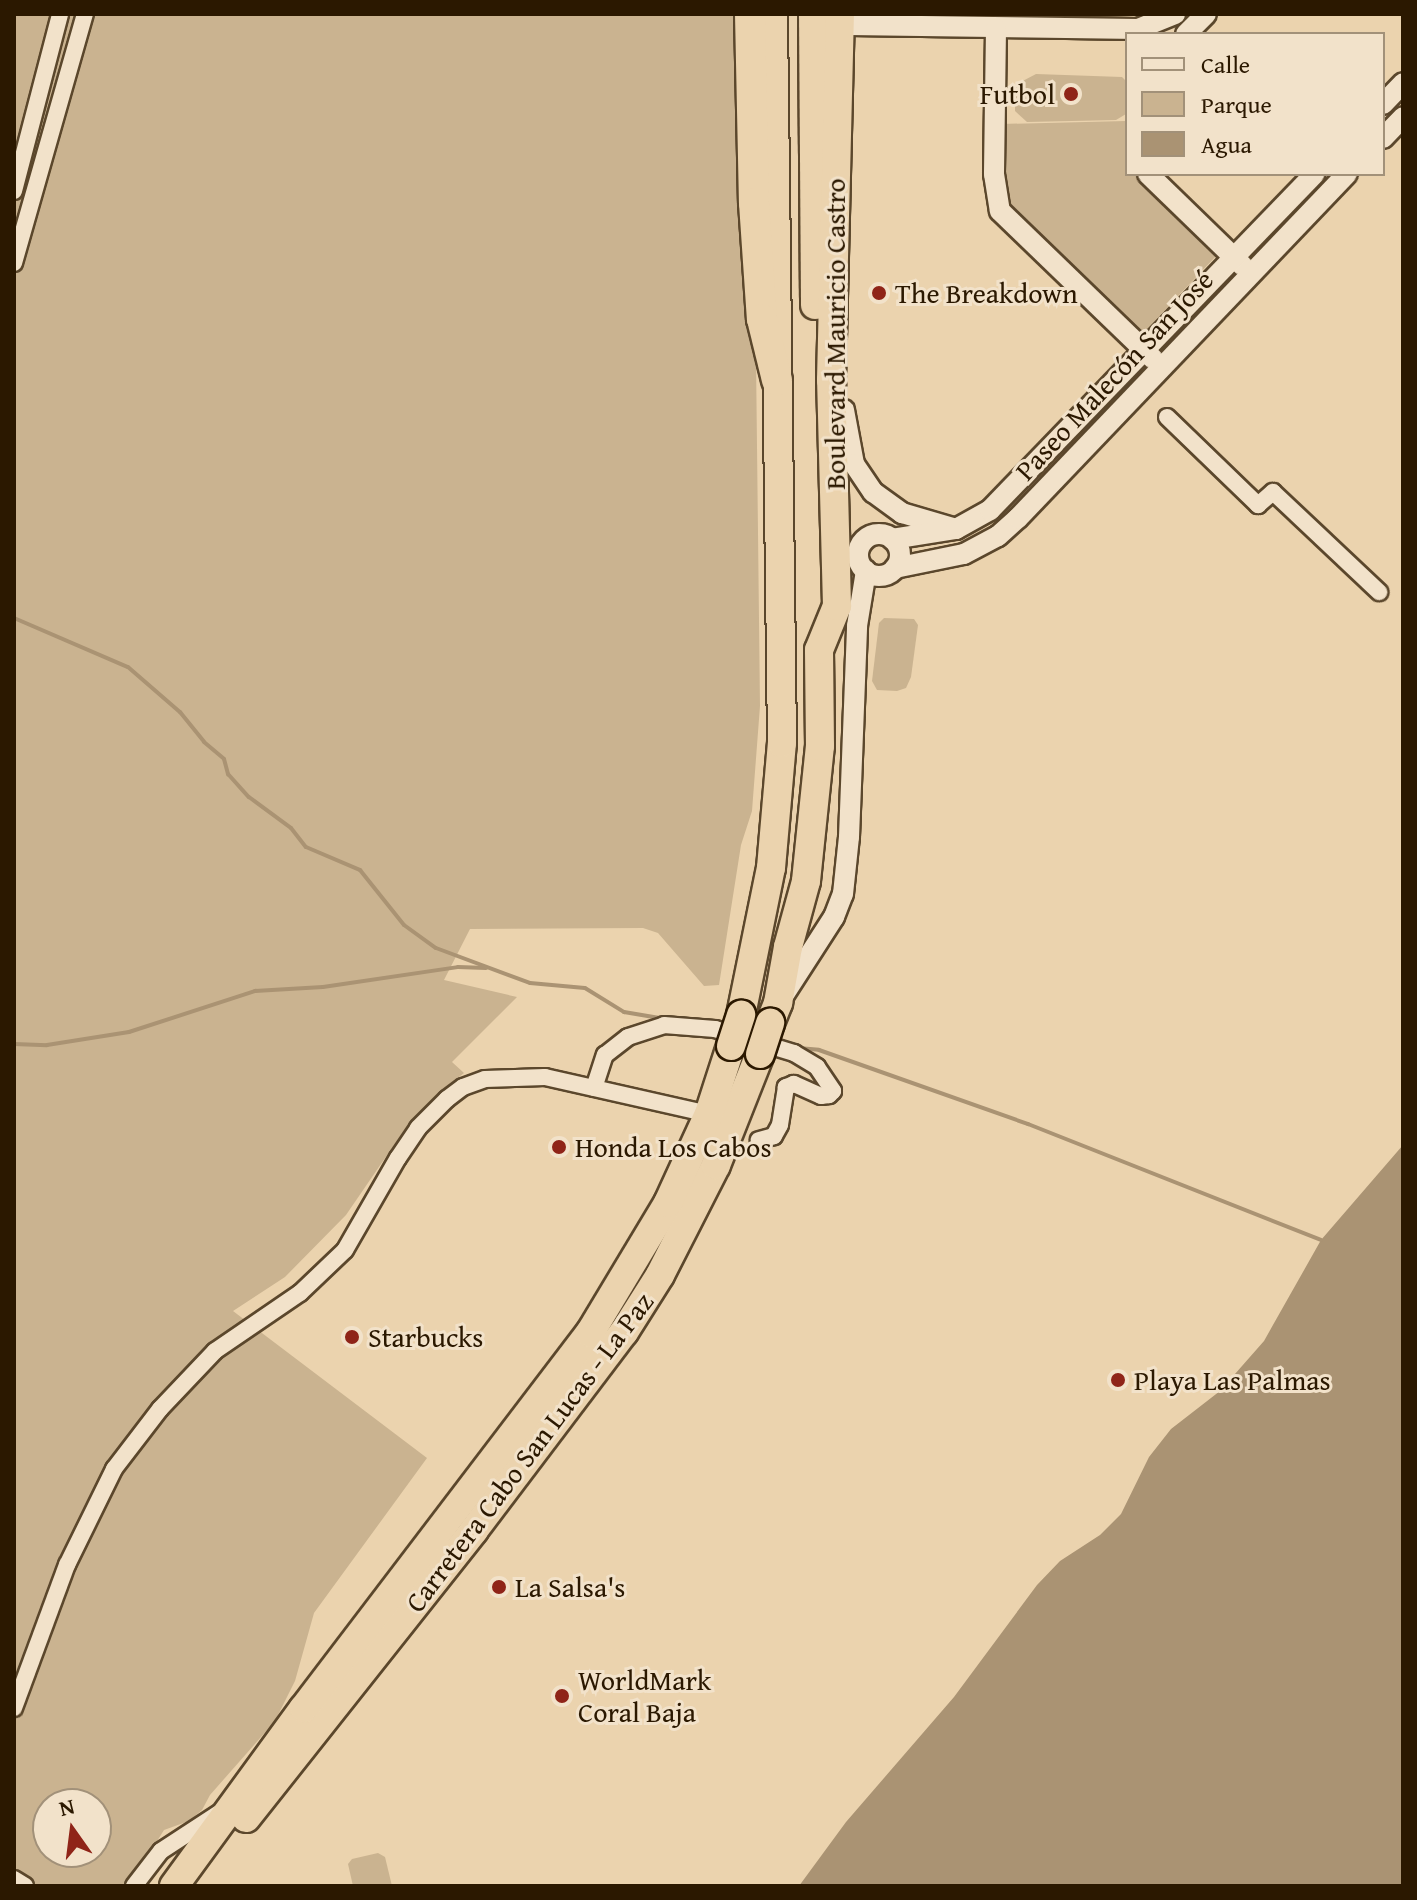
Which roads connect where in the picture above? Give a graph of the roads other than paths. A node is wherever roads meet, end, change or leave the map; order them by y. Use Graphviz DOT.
graph roads {
  1 [pos="60,14"];
  2 [pos="85,14"];
  3 [pos="750,14"];
  4 [pos="773,14"];
  5 [pos="788,14"];
  6 [pos="813,14"];
  7 [pos="1175,14"];
  8 [pos="1206,14"];
  9 [pos="846,18"];
  10 [pos="996,29"];
  11 [pos="1138,31"];
  12 [pos="1188,32"];
  13 [pos="44,80"];
  14 [pos="1403,83"];
  15 [pos="65,86"];
  16 [pos="1385,102"];
  17 [pos="1403,117"];
  18 [pos="1385,136"];
  19 [pos="1150,176"];
  20 [pos="1313,176"];
  21 [pos="1345,176"];
  22 [pos="14,191"];
  23 [pos="1234,258"];
  24 [pos="14,263"];
  25 [pos="1249,272"];
  26 [pos="845,282"];
  27 [pos="1145,352"];
  28 [pos="1161,366"];
  29 [pos="777,380"];
  30 [pos="831,380"];
  31 [pos="1167,417"];
  32 [pos="956,529"];
  33 [pos="892,539"];
  34 [pos="895,568"];
  35 [pos="866,571"];
  36 [pos="1379,592"];
  37 [pos="781,639"];
  38 [pos="819,650"];
  39 [pos="806,881"];
  40 [pos="774,1013"];
  41 [pos="741,1015"];
  42 [pos="594,1088"];
  43 [pos="709,1114"];
  44 [pos="759,1140"];
  45 [pos="14,1708"];
  46 [pos="234,1804"];
  47 [pos="14,1879"];
  48 [pos="25,1886"];
  49 [pos="134,1886"];
  50 [pos="174,1886"];
  51 [pos="196,1886"];
  1 -- 13 [label="street"];
  2 -- 15 [label="street"];
  3 -- 29 [label="highway"];
  4 -- 29 [label="highway, Boulevard Mauricio Castro"];
  5 -- 37 [label="highway, Boulevard Mauricio Castro"];
  6 -- 38 [label="highway, Boulevard Mauricio Castro"];
  7 -- 11 [label="street"];
  8 -- 12 [label="street"];
  9 -- 10 [label="street"];
  9 -- 26 [label="street"];
  9 -- 30 [label="highway, Boulevard Mauricio Castro"];
  10 -- 11 [label="street"];
  10 -- 27 [label="street"];
  13 -- 15 [label="street"];
  13 -- 22 [label="street"];
  14 -- 16 [label="street"];
  15 -- 24 [label="street"];
  17 -- 18 [label="street"];
  19 -- 23 [label="street"];
  20 -- 23 [label="street, Paseo Malecón San José"];
  21 -- 25 [label="street, Paseo Malecón San José"];
  23 -- 25 [label="street"];
  23 -- 27 [label="street, Paseo Malecón San José"];
  25 -- 28 [label="street, Paseo Malecón San José"];
  26 -- 30 [label="highway"];
  26 -- 32 [label="street"];
  27 -- 28 [label="street"];
  27 -- 32 [label="street, Paseo Malecón San José"];
  28 -- 34 [label="street, Paseo Malecón San José"];
  29 -- 37 [label="highway, Boulevard Mauricio Castro"];
  30 -- 38 [label="highway, Boulevard Mauricio Castro"];
  31 -- 36 [label="street"];
  32 -- 33 [label="street, Paseo Malecón San José"];
  33 -- 34 [label="street"];
  33 -- 35 [label="street"];
  34 -- 35 [label="street"];
  35 -- 40 [label="street"];
  37 -- 41 [label="highway, Boulevard Mauricio Castro"];
  38 -- 39 [label="highway, Boulevard Mauricio Castro"];
  39 -- 40 [label="highway, Carretera Cabo San Lucas - La Paz"];
  40 -- 51 [label="highway, Carretera Cabo San Lucas - La Paz, bridge"];
  41 -- 43 [label="highway, Carretera Cabo San Lucas - La Paz, bridge"];
  42 -- 43 [label="street"];
  42 -- 44 [label="street"];
  42 -- 45 [label="street"];
  43 -- 46 [label="highway, Carretera Cabo San Lucas - La Paz"];
  46 -- 49 [label="street"];
  46 -- 50 [label="highway, Carretera Cabo San Lucas - La Paz"];
  47 -- 48 [label="street"];
}
